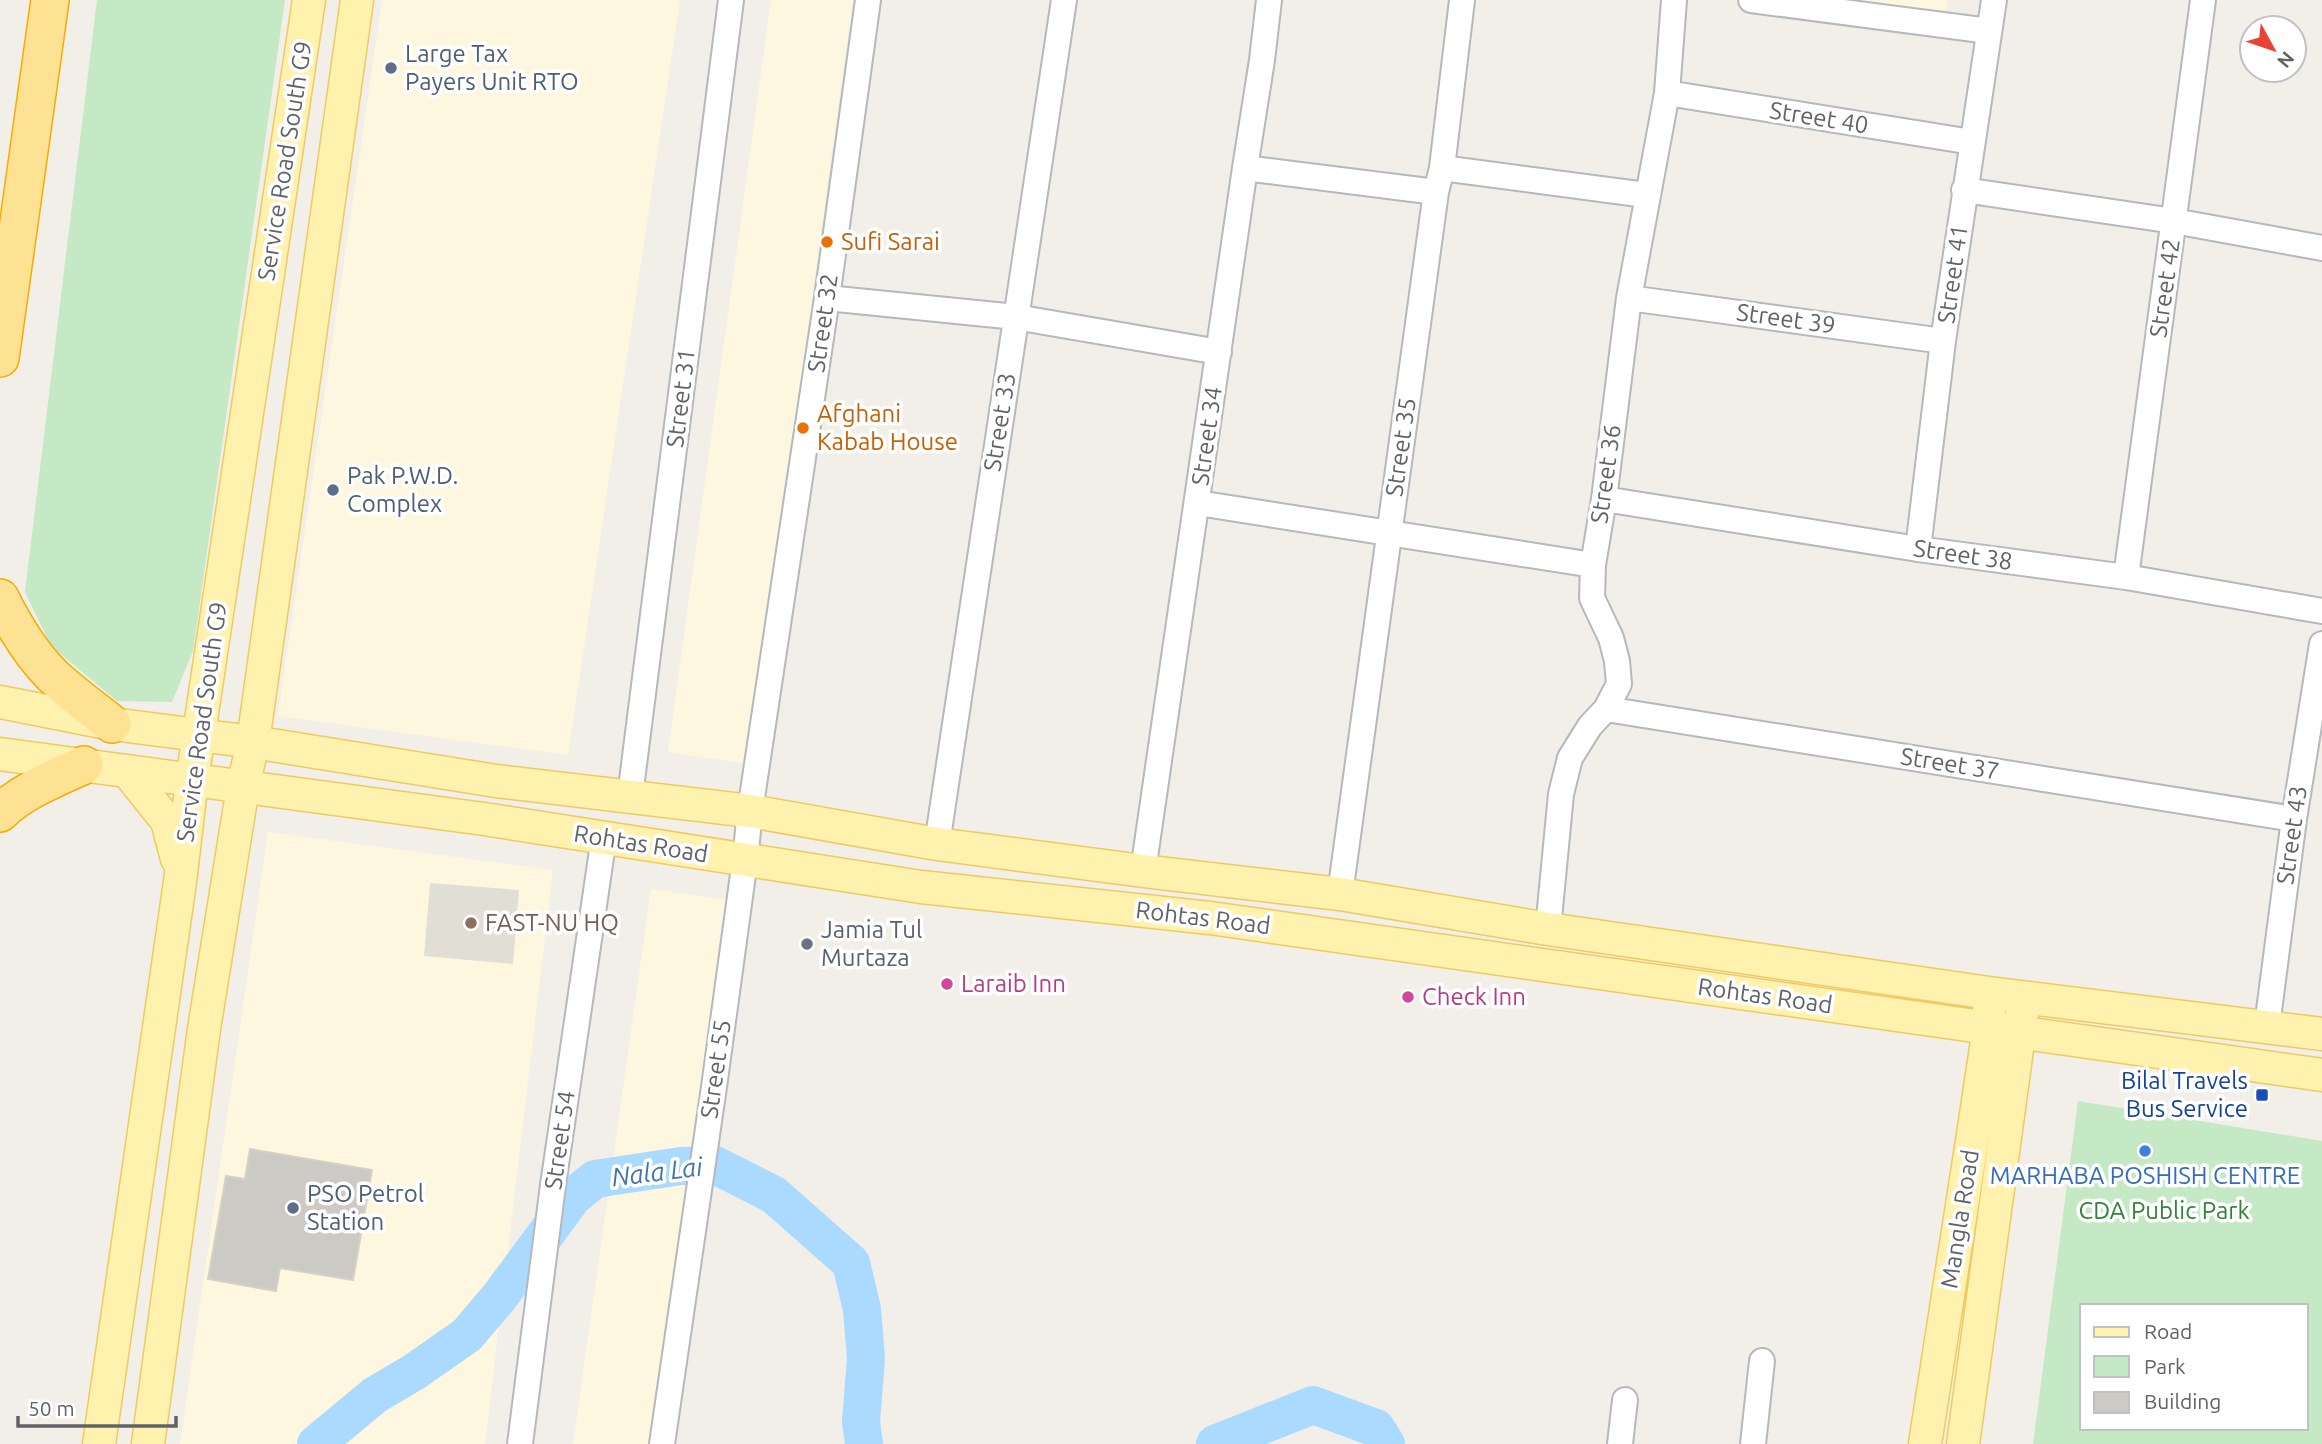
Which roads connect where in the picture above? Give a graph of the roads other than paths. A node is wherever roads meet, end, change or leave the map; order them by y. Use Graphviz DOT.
graph roads {
  1 [pos="50,0"];
  2 [pos="309,0"];
  3 [pos="358,0"];
  4 [pos="731,0"];
  5 [pos="868,0"];
  6 [pos="1064,0"];
  7 [pos="1269,0"];
  8 [pos="1462,0"];
  9 [pos="1674,0"];
  10 [pos="1751,0"];
  11 [pos="1994,0"];
  12 [pos="2203,0"];
  13 [pos="1989,31"];
  14 [pos="1667,93"];
  15 [pos="1972,142"];
  16 [pos="1245,168"];
  17 [pos="1439,180"];
  18 [pos="1965,190"];
  19 [pos="1646,195"];
  20 [pos="2174,221"];
  21 [pos="2322,248"];
  22 [pos="827,298"];
  23 [pos="1629,298"];
  24 [pos="1016,317"];
  25 [pos="1943,341"];
  26 [pos="1219,352"];
  27 [pos="0,358"];
  28 [pos="1604,499"];
  29 [pos="1198,503"];
  30 [pos="1389,532"];
  31 [pos="1918,549"];
  32 [pos="1593,565"];
  33 [pos="2126,577"];
  34 [pos="0,598"];
  35 [pos="2322,611"];
  36 [pos="2322,644"];
  37 [pos="0,702"];
  38 [pos="1606,709"];
  39 [pos="112,724"];
  40 [pos="199,735"];
  41 [pos="253,742"];
  42 [pos="0,754"];
  43 [pos="84,765"];
  44 [pos="127,771"];
  45 [pos="192,780"];
  46 [pos="496,781"];
  47 [pos="243,787"];
  48 [pos="630,796"];
  49 [pos="750,811"];
  50 [pos="0,813"];
  51 [pos="484,819"];
  52 [pos="2294,819"];
  53 [pos="604,837"];
  54 [pos="937,844"];
  55 [pos="746,860"];
  56 [pos="1143,871"];
  57 [pos="180,882"];
  58 [pos="1340,894"];
  59 [pos="1548,929"];
  60 [pos="1989,993"];
  61 [pos="2024,998"];
  62 [pos="2267,1026"];
  63 [pos="2004,1030"];
  64 [pos="2322,1034"];
  65 [pos="2322,1075"];
  66 [pos="1762,1361"];
  67 [pos="107,1375"];
  68 [pos="156,1391"];
  69 [pos="1625,1400"];
  70 [pos="521,1437"];
  71 [pos="99,1444"];
  72 [pos="149,1444"];
  73 [pos="662,1444"];
  74 [pos="1620,1444"];
  75 [pos="1753,1444"];
  76 [pos="1925,1444"];
  77 [pos="1963,1444"];
  1 -- 27 [label="highway"];
  2 -- 40 [label="main road, Service Road South G9"];
  3 -- 41 [label="main road, Service Road South G9"];
  4 -- 48 [label="street, Street 31"];
  5 -- 22 [label="street, Street 32"];
  6 -- 24 [label="street, Street 33"];
  7 -- 16 [label="street, Street 34"];
  8 -- 17 [label="street, Street 35"];
  9 -- 14 [label="street, Street 36"];
  10 -- 13 [label="street"];
  11 -- 13 [label="street, Street 41"];
  12 -- 20 [label="street, Street 42"];
  13 -- 15 [label="street, Street 41"];
  14 -- 15 [label="street, Street 40"];
  14 -- 19 [label="street, Street 36"];
  15 -- 18 [label="street, Street 41"];
  16 -- 17 [label="street"];
  16 -- 26 [label="street, Street 34"];
  17 -- 19 [label="street"];
  17 -- 30 [label="street, Street 35"];
  18 -- 20 [label="street"];
  18 -- 25 [label="street, Street 41"];
  19 -- 23 [label="street, Street 36"];
  20 -- 21 [label="street"];
  20 -- 33 [label="street, Street 42"];
  22 -- 24 [label="street"];
  22 -- 49 [label="street, Street 32"];
  23 -- 25 [label="street, Street 39"];
  23 -- 28 [label="street, Street 36"];
  24 -- 26 [label="street"];
  24 -- 54 [label="street, Street 33"];
  25 -- 31 [label="street, Street 41"];
  26 -- 29 [label="street, Street 34"];
  28 -- 31 [label="street, Street 38"];
  28 -- 32 [label="street, Street 36"];
  29 -- 30 [label="street"];
  29 -- 56 [label="street, Street 34"];
  30 -- 32 [label="street"];
  30 -- 58 [label="street, Street 35"];
  31 -- 33 [label="street, Street 38"];
  32 -- 38 [label="street, Street 36"];
  33 -- 35 [label="street, Street 38"];
  34 -- 39 [label="highway"];
  36 -- 52 [label="street, Street 43"];
  37 -- 39 [label="main road, Rohtas Road"];
  38 -- 52 [label="street, Street 37"];
  38 -- 59 [label="street, Street 36"];
  39 -- 40 [label="main road, Rohtas Road"];
  40 -- 41 [label="main road, Rohtas Road"];
  40 -- 45 [label="main road, Service Road South G9"];
  41 -- 46 [label="main road, Rohtas Road"];
  41 -- 47 [label="main road, Service Road South G9"];
  42 -- 43 [label="main road, Rohtas Road"];
  43 -- 44 [label="main road, Rohtas Road"];
  43 -- 50 [label="highway"];
  44 -- 45 [label="main road, Rohtas Road"];
  44 -- 57 [label="main road"];
  45 -- 47 [label="main road, Rohtas Road"];
  45 -- 57 [label="main road, Service Road South G9"];
  46 -- 48 [label="main road, Rohtas Road"];
  46 -- 51 [label="main road"];
  47 -- 51 [label="main road, Rohtas Road"];
  47 -- 68 [label="main road, Service Road South G9"];
  48 -- 49 [label="main road, Rohtas Road"];
  49 -- 54 [label="main road, Rohtas Road"];
  49 -- 55 [label="street, Street 32"];
  51 -- 53 [label="main road, Rohtas Road"];
  52 -- 62 [label="street, Street 43"];
  53 -- 55 [label="main road, Rohtas Road"];
  53 -- 70 [label="street, Street 54"];
  54 -- 56 [label="main road, Rohtas Road"];
  55 -- 63 [label="main road, Rohtas Road"];
  55 -- 73 [label="street, Street 55"];
  56 -- 58 [label="main road, Rohtas Road"];
  57 -- 67 [label="main road, Service Road South G9"];
  58 -- 59 [label="main road, Rohtas Road"];
  59 -- 60 [label="main road, Rohtas Road"];
  60 -- 61 [label="main road, Rohtas Road"];
  60 -- 63 [label="main road, Mangla Road"];
  61 -- 62 [label="main road, Rohtas Road"];
  61 -- 63 [label="main road, Mangla Road"];
  62 -- 64 [label="main road, Rohtas Road"];
  63 -- 65 [label="main road, Rohtas Road"];
  63 -- 76 [label="main road, Mangla Road"];
  63 -- 77 [label="main road, Mangla Road"];
  66 -- 75 [label="street"];
  67 -- 68 [label="main road"];
  67 -- 71 [label="main road, Service Road South G9"];
  68 -- 72 [label="main road, Service Road South G9"];
  69 -- 74 [label="street"];
}
